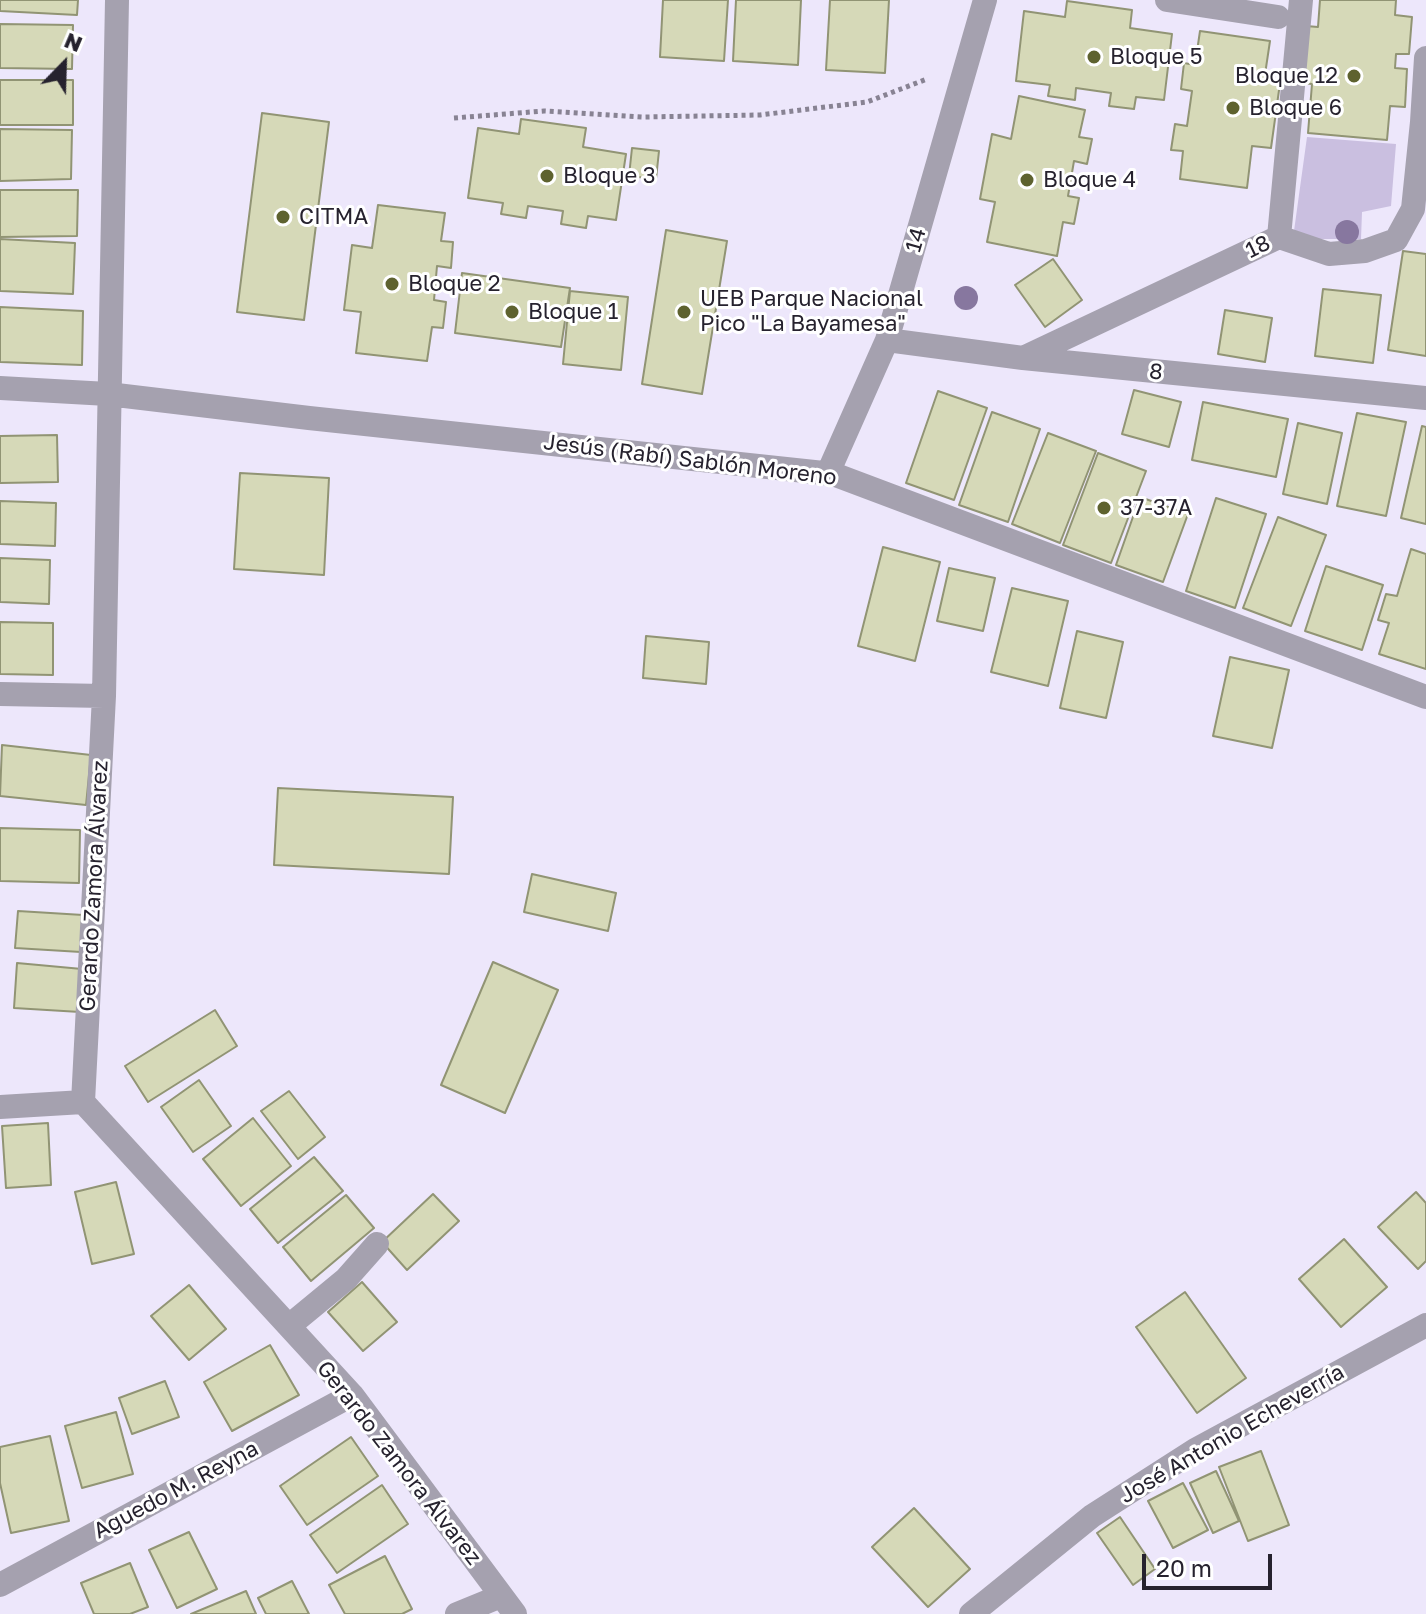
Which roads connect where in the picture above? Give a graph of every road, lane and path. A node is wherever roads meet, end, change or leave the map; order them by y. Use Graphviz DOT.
graph roads {
  1 [pos="117,0"];
  2 [pos="985,0"];
  3 [pos="1167,0"];
  4 [pos="1301,0"];
  5 [pos="1278,17"];
  6 [pos="1426,58"];
  7 [pos="967,62"];
  8 [pos="454,118"];
  9 [pos="1279,237"];
  10 [pos="887,340"];
  11 [pos="1023,358"];
  12 [pos="0,388"];
  13 [pos="108,394"];
  14 [pos="1426,398"];
  15 [pos="828,473"];
  16 [pos="0,694"];
  17 [pos="104,696"];
  18 [pos="1426,697"];
  19 [pos="83,1102"];
  20 [pos="0,1107"];
  21 [pos="377,1244"];
  22 [pos="1426,1325"];
  23 [pos="289,1326"];
  24 [pos="352,1395"];
  25 [pos="0,1585"];
  26 [pos="508,1605"];
  27 [pos="457,1614"];
  28 [pos="971,1614"];
  1 -- 13 [label="street, Gerardo Zamora Álvarez"];
  2 -- 7 [label="street, 14"];
  3 -- 5 [label="street"];
  4 -- 9 [label="street, 18"];
  6 -- 9 [label="street"];
  7 -- 8 [label="path"];
  7 -- 10 [label="street, 14"];
  9 -- 11 [label="street, 18"];
  10 -- 11 [label="street, 8"];
  10 -- 15 [label="street, 14"];
  11 -- 14 [label="street, 8"];
  12 -- 13 [label="street, Jesús (Rabí) Sablón Moreno"];
  13 -- 15 [label="street, Jesús (Rabí) Sablón Moreno"];
  13 -- 17 [label="street, Gerardo Zamora Álvarez"];
  15 -- 18 [label="street, Jesús (Rabí) Sablón Moreno"];
  16 -- 17 [label="street"];
  17 -- 19 [label="street, Gerardo Zamora Álvarez"];
  19 -- 20 [label="street"];
  19 -- 23 [label="street, Gerardo Zamora Álvarez"];
  21 -- 23 [label="street"];
  22 -- 28 [label="street, José Antonio Echeverría"];
  23 -- 24 [label="street, Gerardo Zamora Álvarez"];
  24 -- 25 [label="street, Aguedo M. Reyna"];
  24 -- 26 [label="street, Gerardo Zamora Álvarez"];
  26 -- 27 [label="street"];
}
